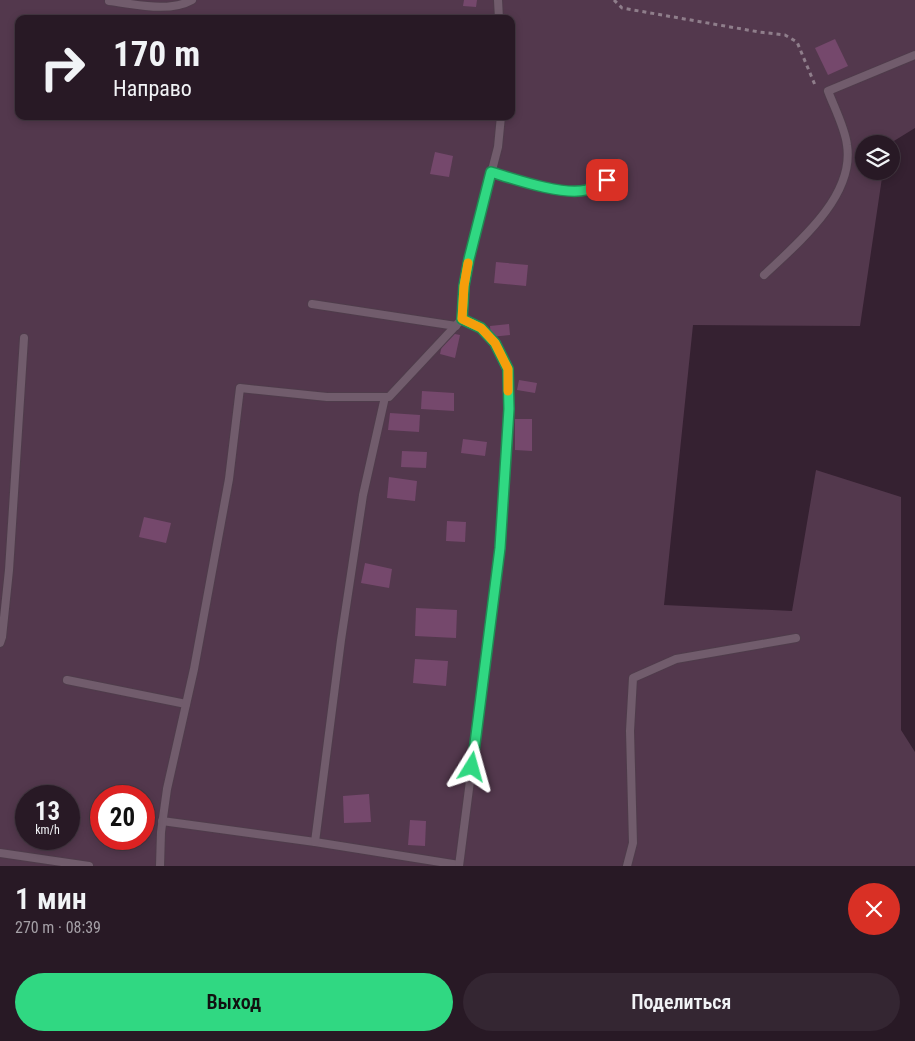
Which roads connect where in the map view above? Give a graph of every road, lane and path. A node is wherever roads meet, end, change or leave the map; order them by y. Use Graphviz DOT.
graph roads {
  1 [pos="192,0"];
  2 [pos="498,0"];
  3 [pos="614,0"];
  4 [pos="109,1"];
  5 [pos="499,15"];
  6 [pos="915,55"];
  7 [pos="828,91"];
  8 [pos="501,120"];
  9 [pos="619,163"];
  10 [pos="491,172"];
  11 [pos="764,275"];
  12 [pos="312,304"];
  13 [pos="462,319"];
  14 [pos="456,326"];
  15 [pos="24,338"];
  16 [pos="385,397"];
  17 [pos="796,638"];
  18 [pos="0,643"];
  19 [pos="67,680"];
  20 [pos="186,704"];
  21 [pos="162,821"];
  22 [pos="315,842"];
  23 [pos="0,853"];
  24 [pos="89,866"];
  25 [pos="160,866"];
  26 [pos="459,866"];
  27 [pos="627,866"];
  1 -- 4 [label="lane"];
  2 -- 5 [label="lane"];
  3 -- 7 [label="path"];
  6 -- 7 [label="lane"];
  7 -- 11 [label="lane"];
  8 -- 10 [label="lane"];
  9 -- 10 [label="lane"];
  10 -- 13 [label="lane"];
  12 -- 14 [label="lane"];
  13 -- 14 [label="lane"];
  13 -- 26 [label="lane"];
  14 -- 16 [label="lane"];
  15 -- 18 [label="lane"];
  16 -- 20 [label="lane"];
  16 -- 22 [label="lane"];
  17 -- 27 [label="lane"];
  19 -- 20 [label="lane"];
  20 -- 21 [label="lane"];
  21 -- 22 [label="lane"];
  21 -- 25 [label="lane"];
  22 -- 26 [label="lane"];
  23 -- 24 [label="lane"];
}
